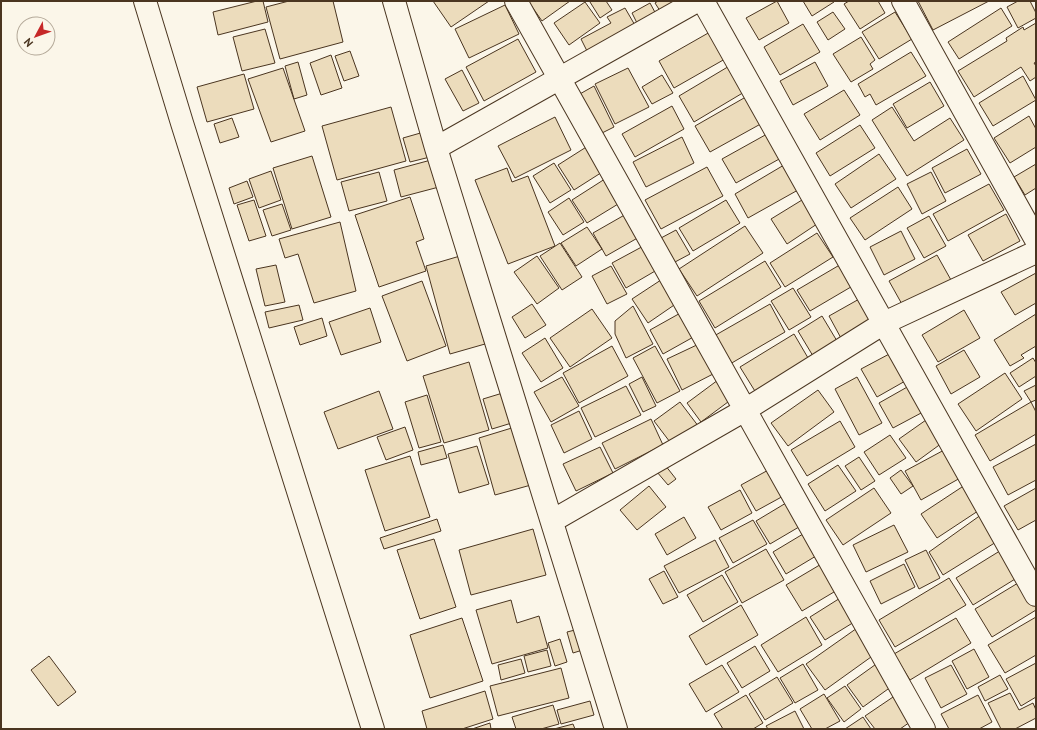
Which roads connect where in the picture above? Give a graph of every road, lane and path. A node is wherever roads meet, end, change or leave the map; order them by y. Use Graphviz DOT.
graph roads {
  1 [pos="146,1"];
  2 [pos="394,1"];
  3 [pos="516,1"];
  4 [pos="697,1"];
  5 [pos="703,1"];
  6 [pos="903,1"];
  7 [pos="558,79"];
  8 [pos="436,148"];
  9 [pos="1036,240"];
  10 [pos="1036,252"];
  11 [pos="884,323"];
  12 [pos="745,410"];
  13 [pos="552,521"];
  14 [pos="1036,595"];
  15 [pos="373,729"];
  16 [pos="616,729"];
  17 [pos="924,729"];
  1 -- 15 [label="street"];
  2 -- 8 [label="street"];
  3 -- 7 [label="street"];
  4 -- 7 [label="street"];
  5 -- 11 [label="street"];
  6 -- 9 [label="street"];
  7 -- 8 [label="street"];
  7 -- 12 [label="street"];
  8 -- 13 [label="street"];
  10 -- 11 [label="street"];
  11 -- 12 [label="street"];
  11 -- 14 [label="street"];
  12 -- 13 [label="street"];
  12 -- 17 [label="street"];
  13 -- 16 [label="street"];
}
